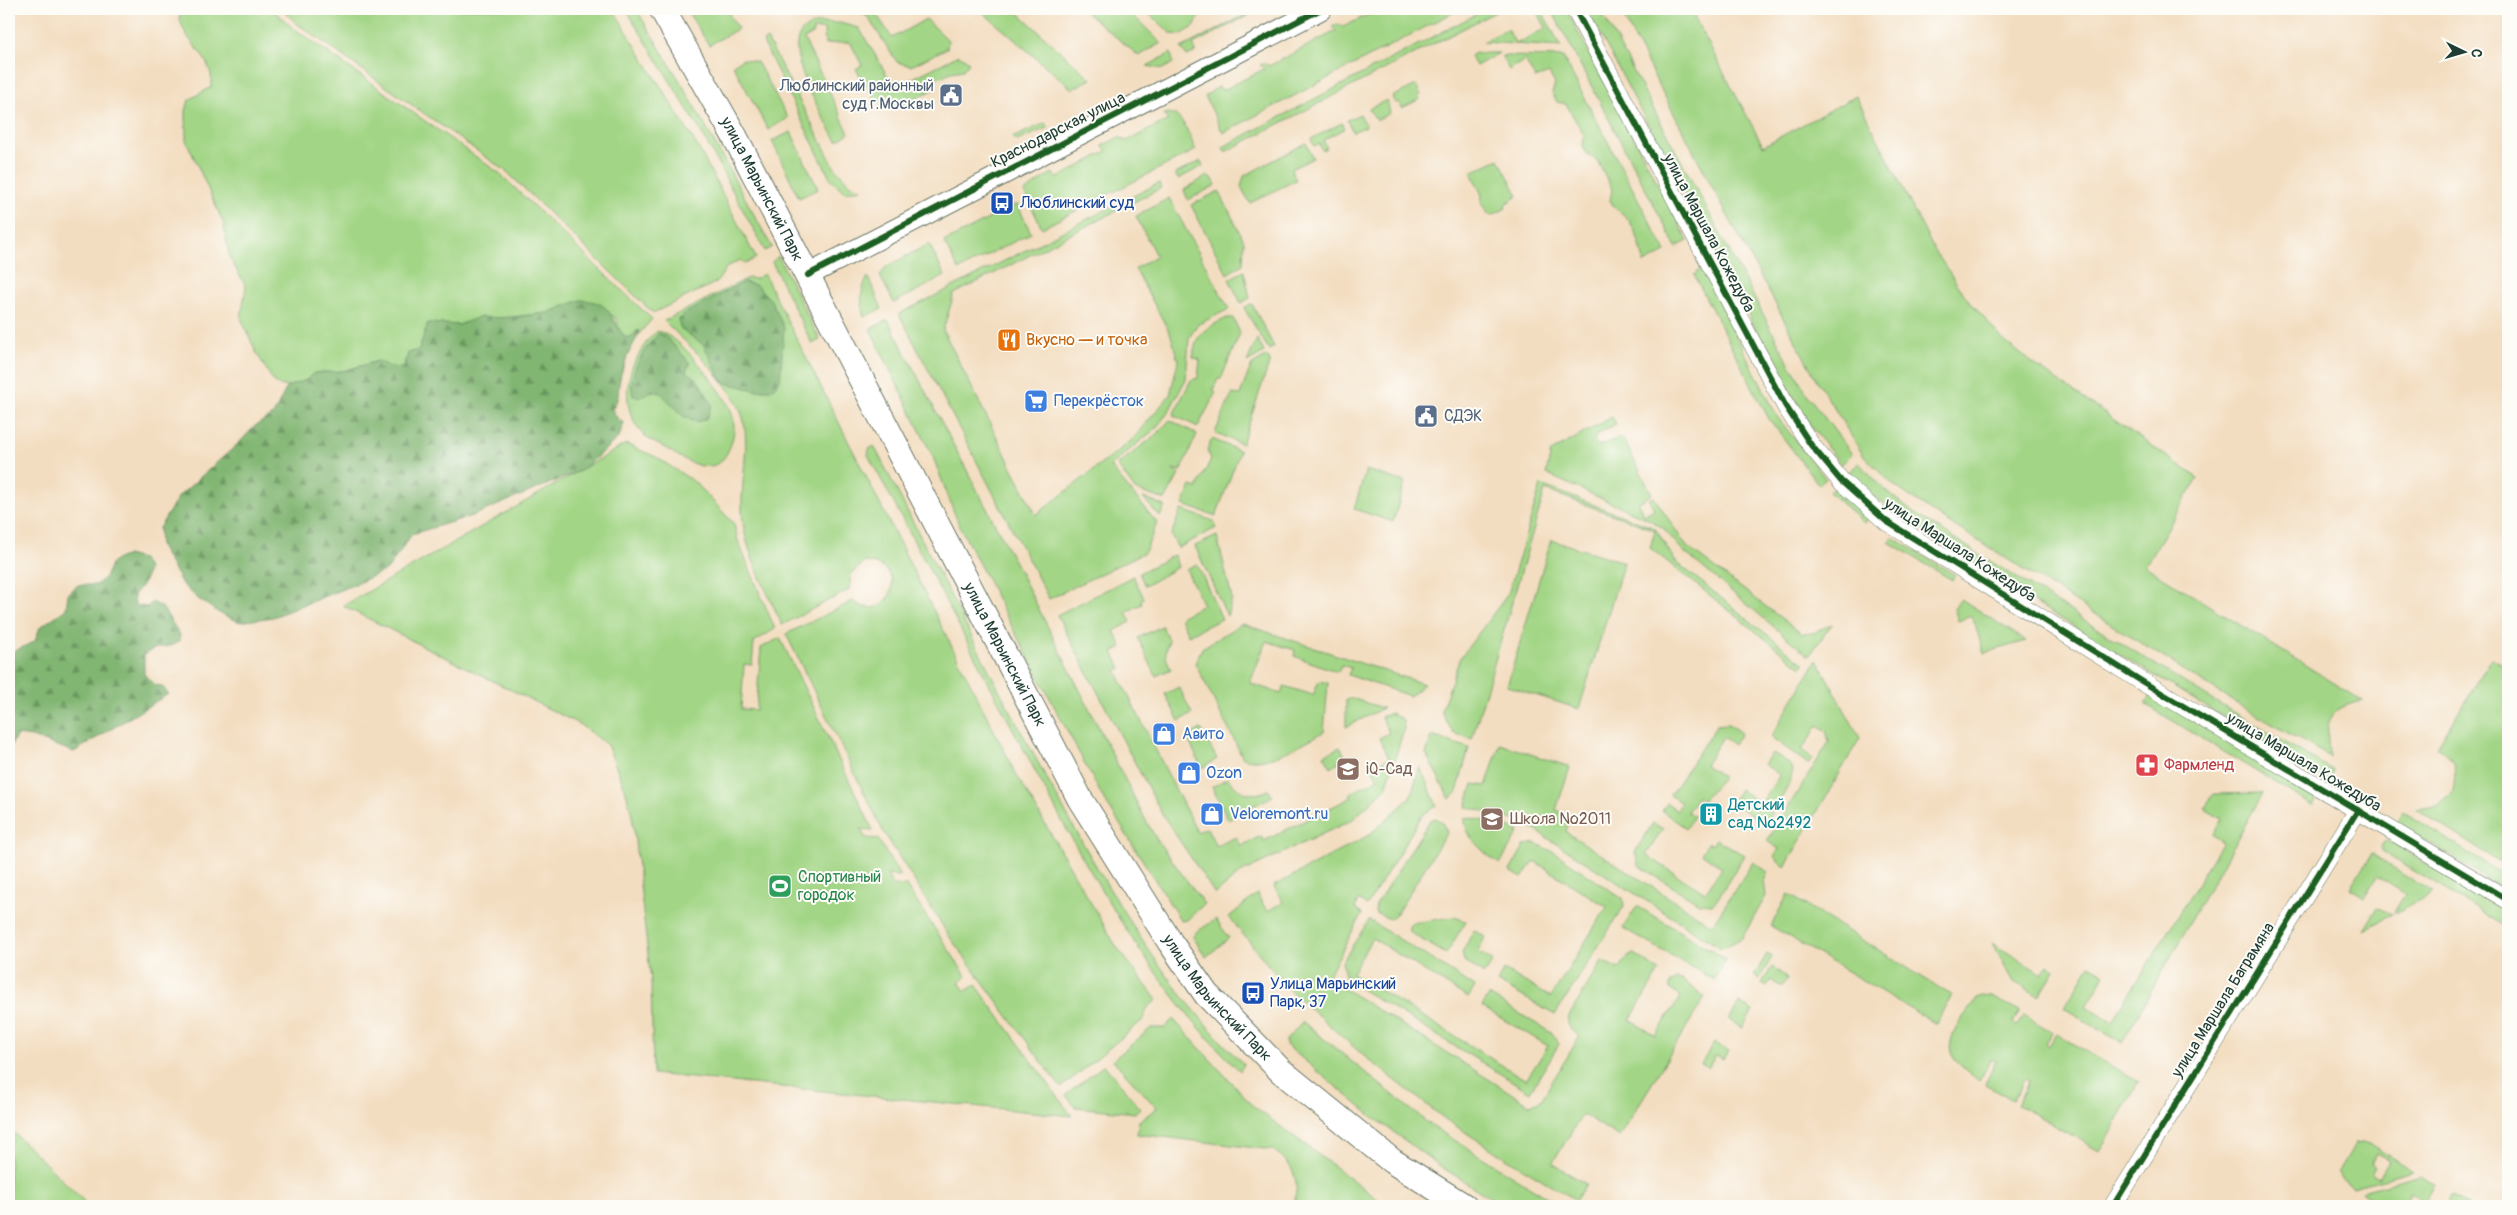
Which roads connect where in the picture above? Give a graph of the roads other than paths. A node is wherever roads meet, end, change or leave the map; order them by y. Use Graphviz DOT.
graph roads {
  1 [pos="662,9"];
  2 [pos="1321,9"];
  3 [pos="1575,9"];
  4 [pos="808,275"];
  5 [pos="2358,810"];
  6 [pos="2508,900"];
  7 [pos="1464,1206"];
  8 [pos="2113,1206"];
  1 -- 4 [label="main road, улица Марьинский Парк"];
  2 -- 4 [label="street, Краснодарская улица"];
  3 -- 5 [label="street, улица Маршала Кожедуба"];
  4 -- 7 [label="main road, улица Марьинский Парк"];
  5 -- 6 [label="street, улица Маршала Кожедуба"];
  5 -- 8 [label="street, улица Маршала Баграмяна"];
}
